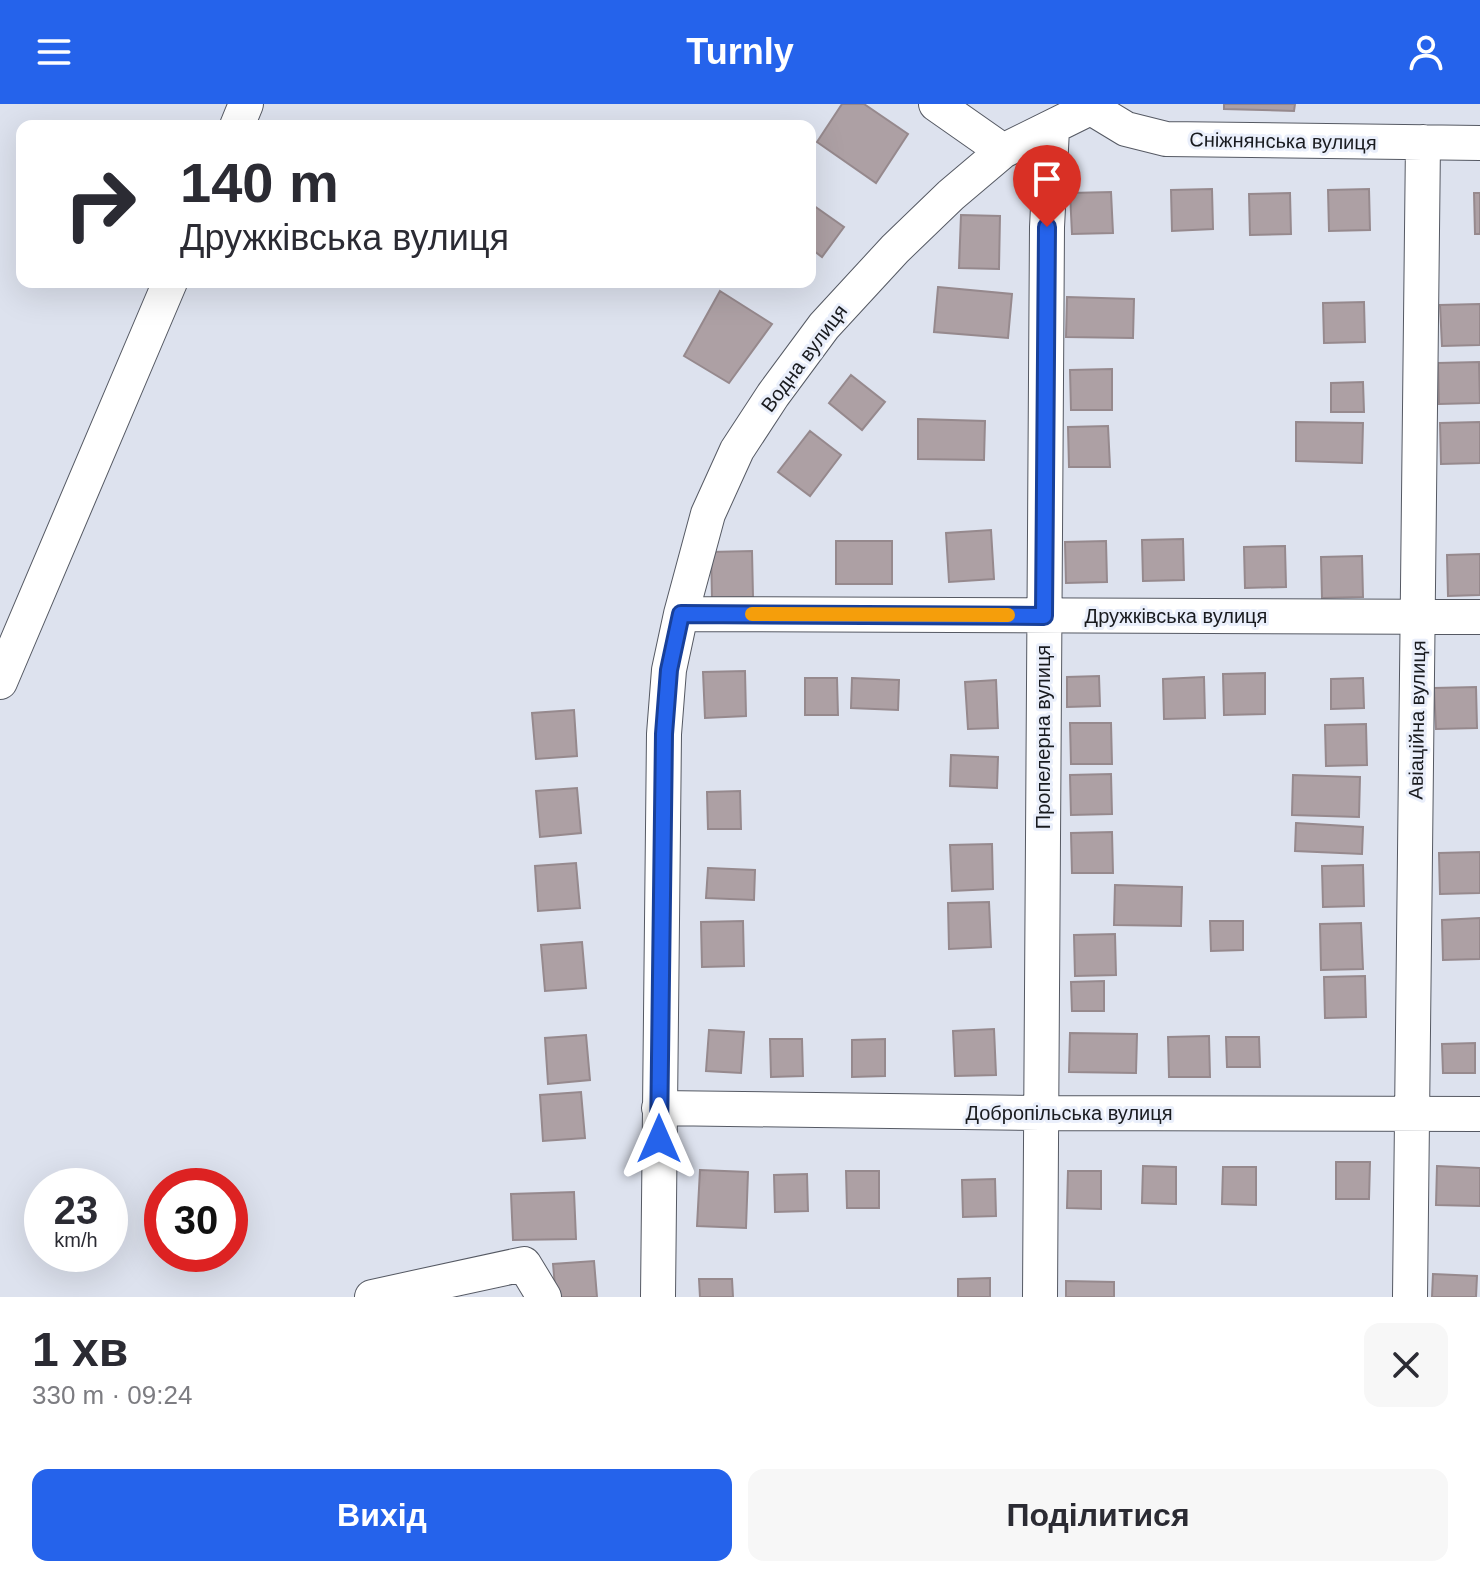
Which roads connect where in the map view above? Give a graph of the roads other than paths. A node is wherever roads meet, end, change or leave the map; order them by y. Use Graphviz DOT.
graph roads {
  1 [pos="936,104"];
  2 [pos="1096,106"];
  3 [pos="1052,129"];
  4 [pos="1423,142"];
  5 [pos="1480,143"];
  6 [pos="1003,151"];
  7 [pos="167,288"];
  8 [pos="681,614"];
  9 [pos="1044,616"];
  10 [pos="1418,617"];
  11 [pos="1480,617"];
  12 [pos="0,682"];
  13 [pos="659,1108"];
  14 [pos="1041,1113"];
  15 [pos="1412,1114"];
  16 [pos="1480,1114"];
  17 [pos="372,1297"];
  18 [pos="544,1297"];
  19 [pos="658,1297"];
  20 [pos="1040,1297"];
  21 [pos="1410,1297"];
  1 -- 6 [label="street"];
  2 -- 3 [label="street, Водна вулиця"];
  2 -- 4 [label="street, Сніжнянська вулиця"];
  3 -- 6 [label="street, Водна вулиця"];
  3 -- 9 [label="street, Пропелерна вулиця"];
  4 -- 5 [label="street, Сніжнянська вулиця"];
  4 -- 10 [label="street, Авіаційна вулиця"];
  6 -- 8 [label="street, Водна вулиця"];
  7 -- 12 [label="street"];
  8 -- 9 [label="street, Дружківська вулиця"];
  8 -- 13 [label="street, Водна вулиця"];
  9 -- 10 [label="street, Дружківська вулиця"];
  9 -- 14 [label="street, Пропелерна вулиця"];
  10 -- 11 [label="street, Дружківська вулиця"];
  10 -- 15 [label="street, Авіаційна вулиця"];
  13 -- 14 [label="street, Добропільська вулиця"];
  13 -- 19 [label="street, Водна вулиця"];
  14 -- 15 [label="street, Добропільська вулиця"];
  14 -- 20 [label="street, Пропелерна вулиця"];
  15 -- 16 [label="street, Добропільська вулиця"];
  15 -- 21 [label="street, Авіаційна вулиця"];
  17 -- 18 [label="street"];
}
